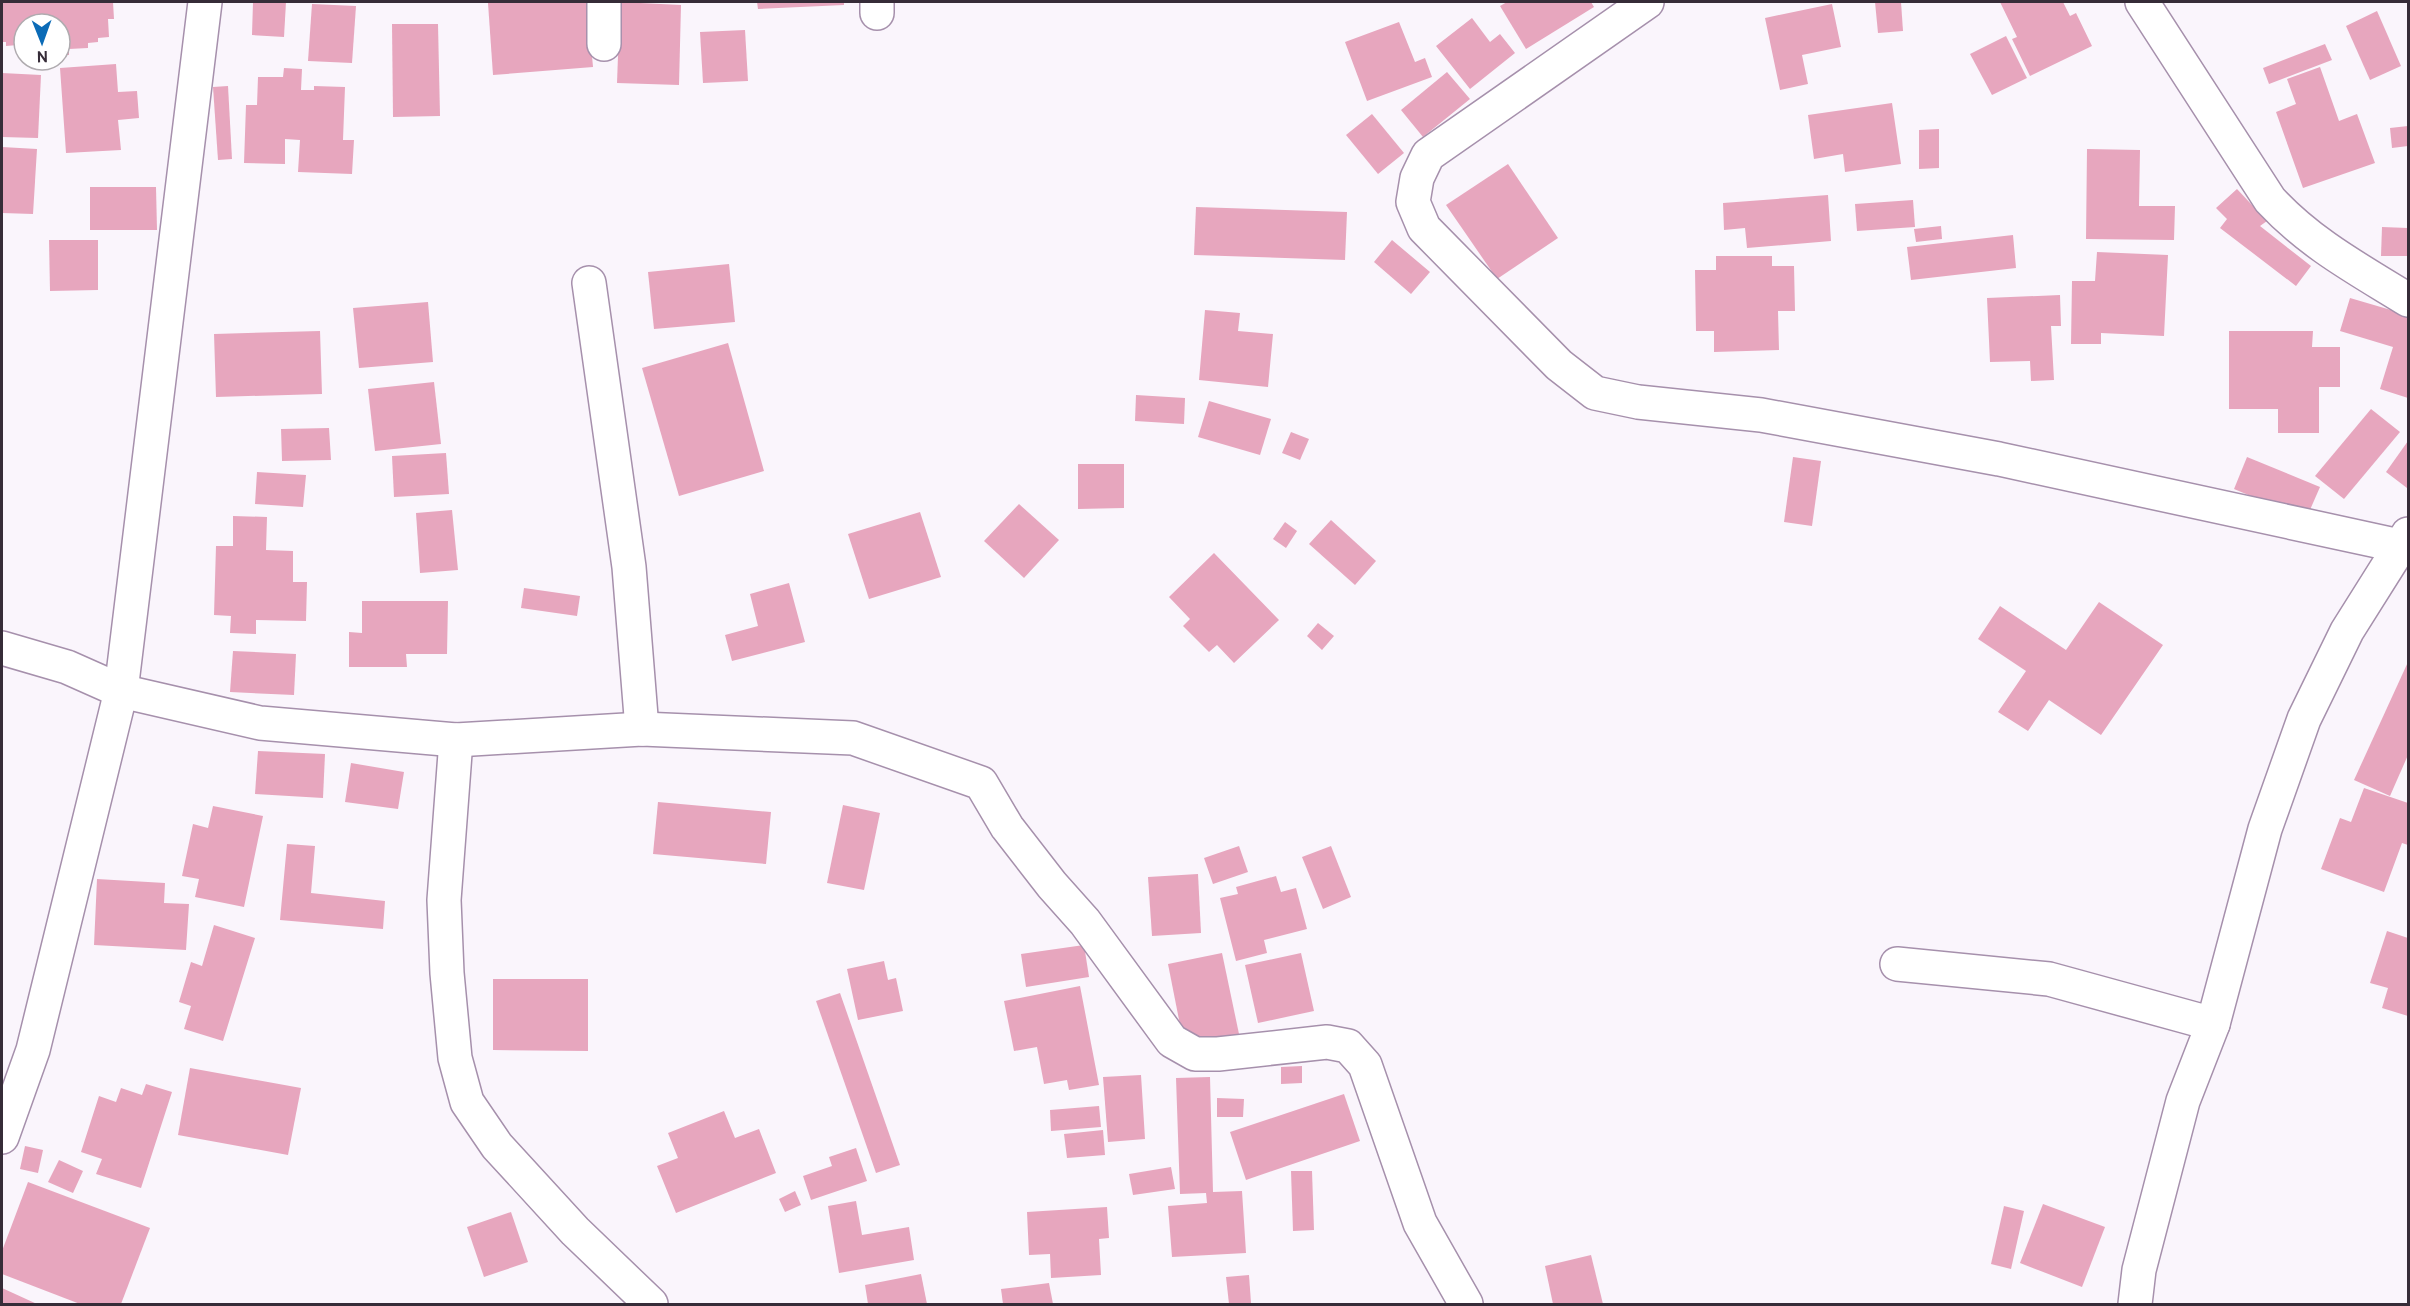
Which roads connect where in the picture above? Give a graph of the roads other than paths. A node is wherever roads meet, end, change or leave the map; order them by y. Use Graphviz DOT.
graph roads {
  1 [pos="205,2"];
  2 [pos="604,2"];
  3 [pos="1647,2"];
  4 [pos="2142,2"];
  5 [pos="604,44"];
  6 [pos="589,283"];
  7 [pos="2409,300"];
  8 [pos="2404,540"];
  9 [pos="2,648"];
  10 [pos="121,691"];
  11 [pos="642,729"];
  12 [pos="456,740"];
  13 [pos="1897,964"];
  14 [pos="2213,1024"];
  15 [pos="2,1137"];
  16 [pos="651,1305"];
  17 [pos="1466,1305"];
  18 [pos="2135,1305"];
  1 -- 10 [label="street"];
  2 -- 5 [label="street"];
  3 -- 8 [label="street"];
  4 -- 7 [label="street"];
  6 -- 11 [label="street"];
  8 -- 14 [label="street"];
  9 -- 10 [label="street"];
  10 -- 12 [label="street"];
  10 -- 15 [label="street"];
  11 -- 12 [label="street"];
  11 -- 17 [label="street"];
  12 -- 16 [label="street"];
  13 -- 14 [label="street"];
  14 -- 18 [label="street"];
}
